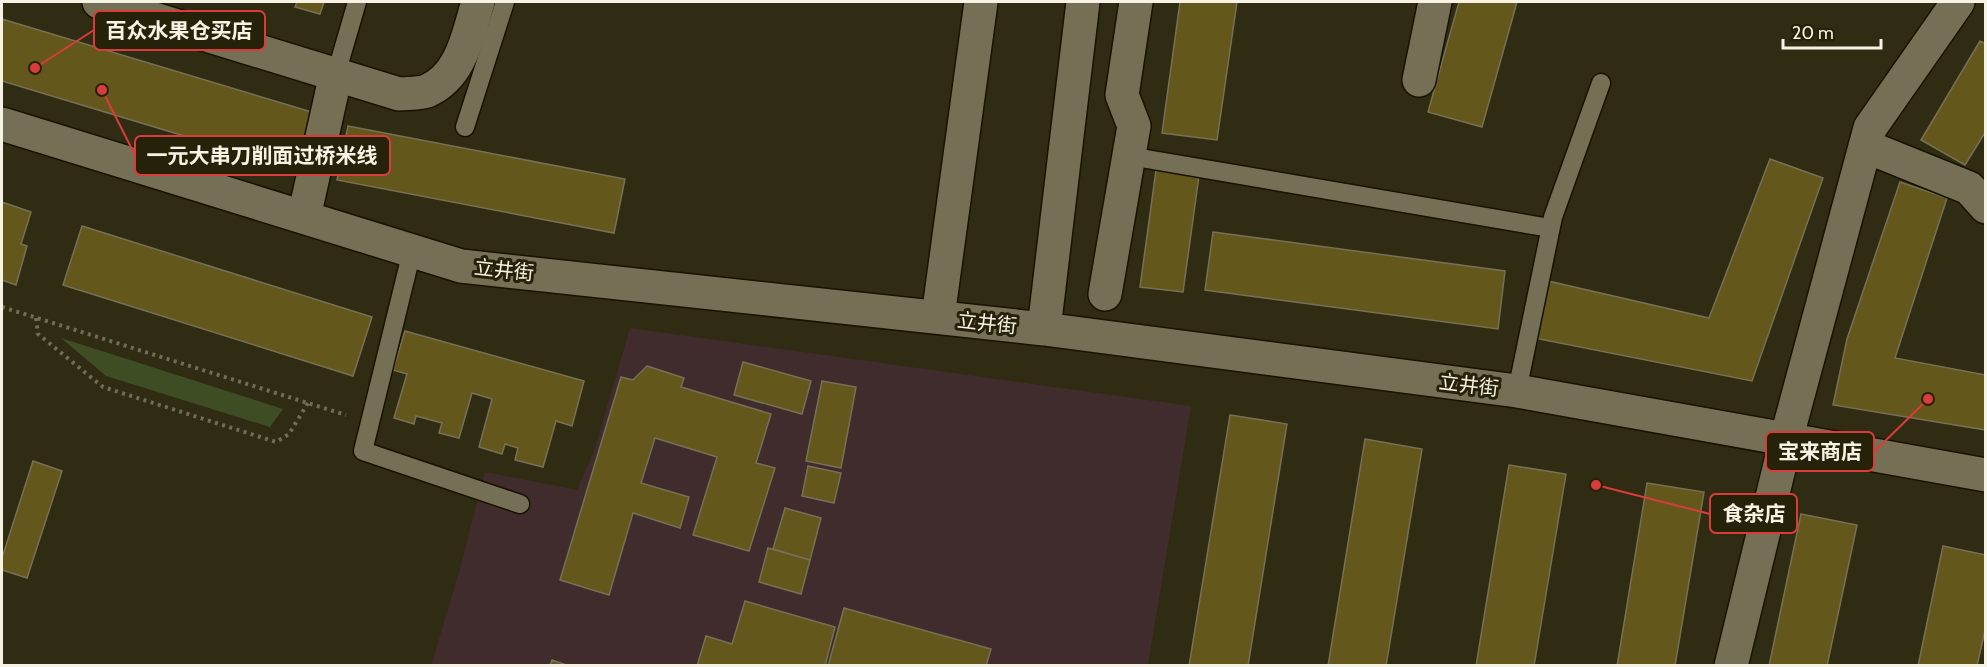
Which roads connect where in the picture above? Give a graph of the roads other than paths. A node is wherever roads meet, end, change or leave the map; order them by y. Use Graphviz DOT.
graph roads {
  1 [pos="357,2"];
  2 [pos="477,2"];
  3 [pos="505,2"];
  4 [pos="981,2"];
  5 [pos="1083,2"];
  6 [pos="1136,2"];
  7 [pos="1435,2"];
  8 [pos="1958,2"];
  9 [pos="118,4"];
  10 [pos="336,74"];
  11 [pos="1419,80"];
  12 [pos="1601,83"];
  13 [pos="2,124"];
  14 [pos="465,127"];
  15 [pos="1865,146"];
  16 [pos="1130,156"];
  17 [pos="1986,207"];
  18 [pos="304,217"];
  19 [pos="1550,228"];
  20 [pos="412,251"];
  21 [pos="1106,294"];
  22 [pos="938,317"];
  23 [pos="1044,329"];
  24 [pos="1517,392"];
  25 [pos="1786,440"];
  26 [pos="1986,475"];
  27 [pos="520,504"];
  28 [pos="1731,666"];
  1 -- 10 [label="lane"];
  2 -- 10 [label="street"];
  3 -- 14 [label="lane"];
  4 -- 22 [label="street"];
  5 -- 23 [label="street"];
  6 -- 16 [label="street"];
  7 -- 11 [label="street"];
  8 -- 15 [label="street"];
  9 -- 10 [label="street"];
  10 -- 18 [label="street"];
  12 -- 19 [label="lane"];
  13 -- 18 [label="street, 立井街"];
  15 -- 17 [label="street"];
  15 -- 25 [label="street"];
  16 -- 19 [label="lane"];
  16 -- 21 [label="street"];
  18 -- 20 [label="street, 立井街"];
  19 -- 24 [label="lane"];
  20 -- 22 [label="street, 立井街"];
  20 -- 27 [label="lane"];
  22 -- 23 [label="street, 立井街"];
  23 -- 24 [label="street, 立井街"];
  24 -- 25 [label="street, 立井街"];
  25 -- 26 [label="street, 立井街"];
  25 -- 28 [label="street"];
}
